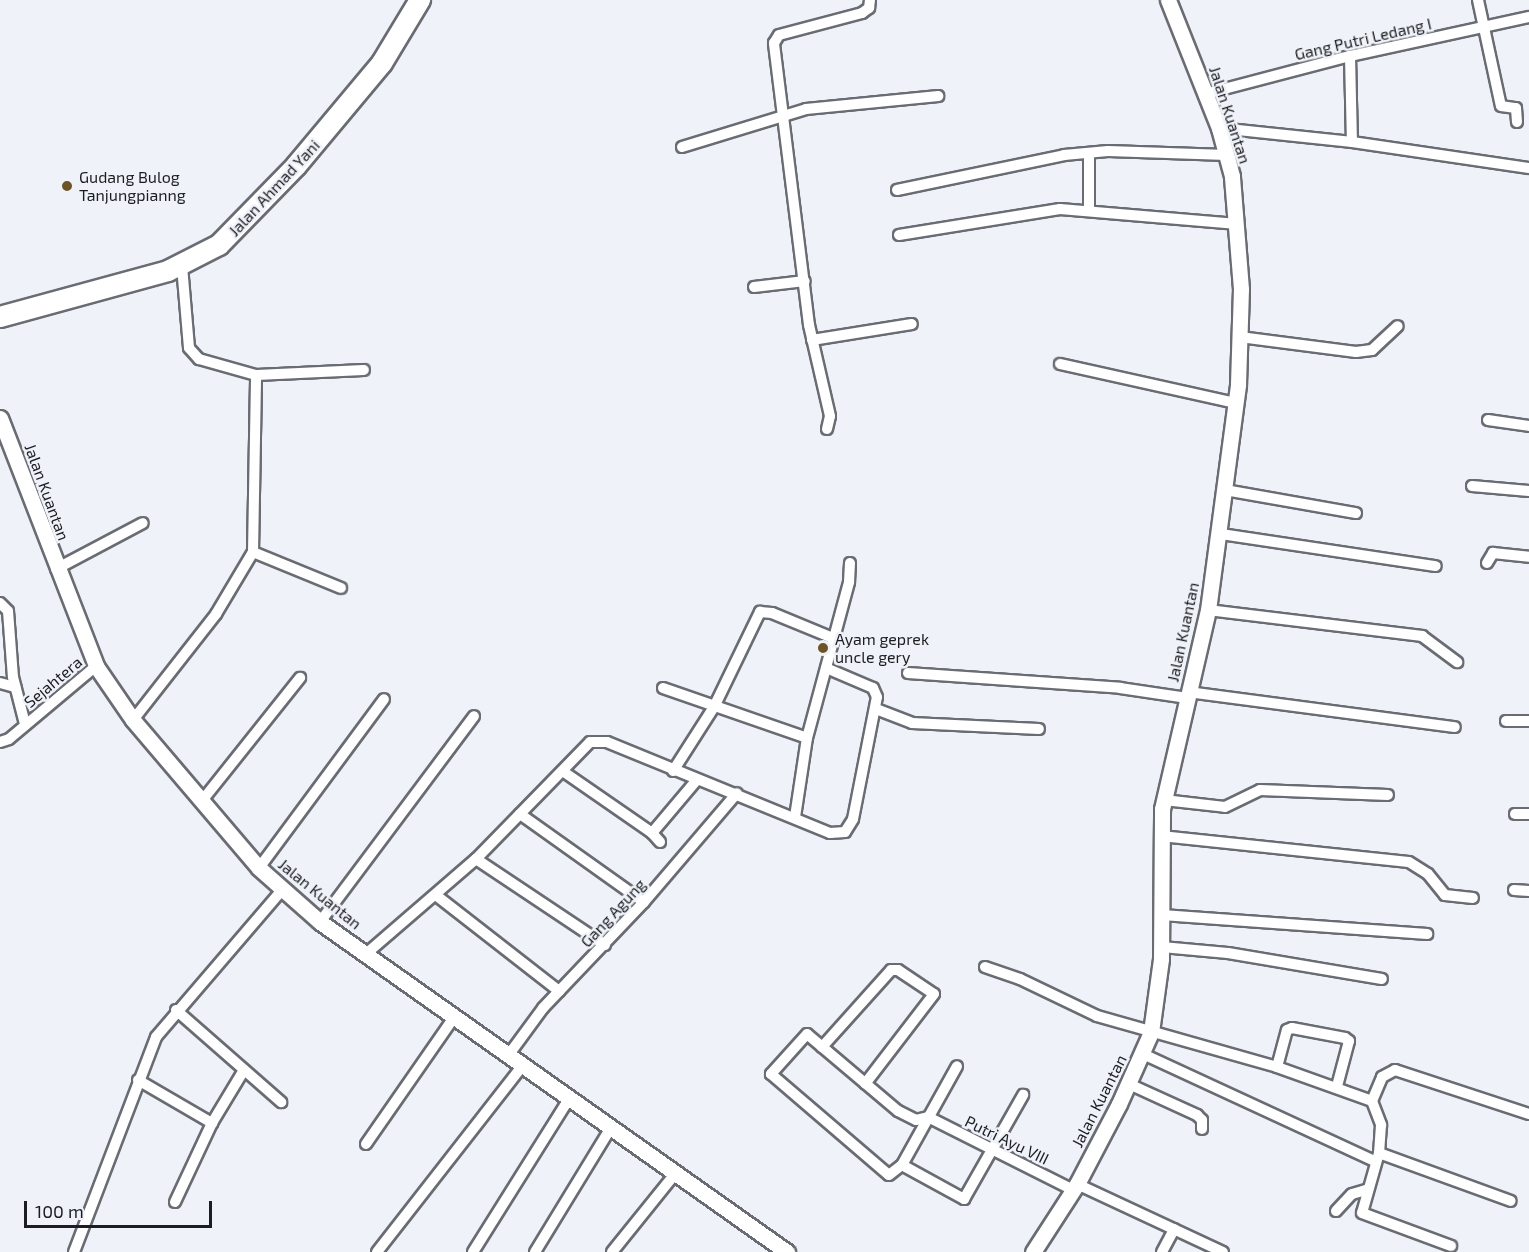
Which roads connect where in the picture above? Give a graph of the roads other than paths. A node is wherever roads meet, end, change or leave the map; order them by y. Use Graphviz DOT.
graph roads {
  1 [pos="420,0"];
  2 [pos="870,0"];
  3 [pos="1168,0"];
  4 [pos="1478,0"];
  5 [pos="1529,17"];
  6 [pos="1485,28"];
  7 [pos="1350,56"];
  8 [pos="1205,94"];
  9 [pos="938,96"];
  10 [pos="786,118"];
  11 [pos="1517,122"];
  12 [pos="1219,128"];
  13 [pos="1352,142"];
  14 [pos="682,147"];
  15 [pos="1089,153"];
  16 [pos="1227,155"];
  17 [pos="1529,168"];
  18 [pos="897,190"];
  19 [pos="1089,210"];
  20 [pos="1237,224"];
  21 [pos="899,235"];
  22 [pos="182,266"];
  23 [pos="805,281"];
  24 [pos="753,286"];
  25 [pos="0,318"];
  26 [pos="912,324"];
  27 [pos="1398,326"];
  28 [pos="1240,338"];
  29 [pos="812,340"];
  30 [pos="1060,364"];
  31 [pos="364,370"];
  32 [pos="256,375"];
  33 [pos="1236,403"];
  34 [pos="0,418"];
  35 [pos="1488,420"];
  36 [pos="1529,426"];
  37 [pos="827,429"];
  38 [pos="1472,486"];
  39 [pos="1225,490"];
  40 [pos="1529,491"];
  41 [pos="1356,513"];
  42 [pos="143,523"];
  43 [pos="1221,534"];
  44 [pos="253,552"];
  45 [pos="1529,557"];
  46 [pos="850,563"];
  47 [pos="1487,563"];
  48 [pos="1436,566"];
  49 [pos="56,570"];
  50 [pos="341,588"];
  51 [pos="0,603"];
  52 [pos="1208,610"];
  53 [pos="833,638"];
  54 [pos="1457,662"];
  55 [pos="96,666"];
  56 [pos="826,668"];
  57 [pos="908,673"];
  58 [pos="300,678"];
  59 [pos="0,683"];
  60 [pos="15,687"];
  61 [pos="663,688"];
  62 [pos="1187,695"];
  63 [pos="384,699"];
  64 [pos="714,707"];
  65 [pos="876,709"];
  66 [pos="474,716"];
  67 [pos="133,720"];
  68 [pos="1506,721"];
  69 [pos="1529,721"];
  70 [pos="25,724"];
  71 [pos="1455,727"];
  72 [pos="1039,729"];
  73 [pos="807,738"];
  74 [pos="0,742"];
  75 [pos="673,771"];
  76 [pos="564,772"];
  77 [pos="696,781"];
  78 [pos="737,793"];
  79 [pos="1388,795"];
  80 [pos="1164,800"];
  81 [pos="201,802"];
  82 [pos="520,814"];
  83 [pos="1515,814"];
  84 [pos="1529,814"];
  85 [pos="795,818"];
  86 [pos="652,833"];
  87 [pos="1161,836"];
  88 [pos="660,843"];
  89 [pos="476,859"];
  90 [pos="259,868"];
  91 [pos="282,890"];
  92 [pos="1514,890"];
  93 [pos="1529,891"];
  94 [pos="437,896"];
  95 [pos="1473,898"];
  96 [pos="644,902"];
  97 [pos="1162,915"];
  98 [pos="320,922"];
  99 [pos="1427,934"];
  100 [pos="605,945"];
  101 [pos="1162,947"];
  102 [pos="366,953"];
  103 [pos="985,967"];
  104 [pos="1382,979"];
  105 [pos="559,991"];
  106 [pos="176,1010"];
  107 [pos="455,1017"];
  108 [pos="1151,1032"];
  109 [pos="822,1047"];
  110 [pos="510,1053"];
  111 [pos="1143,1054"];
  112 [pos="524,1064"];
  113 [pos="957,1066"];
  114 [pos="1277,1067"];
  115 [pos="244,1070"];
  116 [pos="138,1080"];
  117 [pos="865,1084"];
  118 [pos="1129,1084"];
  119 [pos="1337,1086"];
  120 [pos="1023,1095"];
  121 [pos="569,1099"];
  122 [pos="1371,1101"];
  123 [pos="281,1102"];
  124 [pos="1529,1114"];
  125 [pos="928,1117"];
  126 [pos="212,1123"];
  127 [pos="610,1129"];
  128 [pos="1202,1129"];
  129 [pos="366,1144"];
  130 [pos="992,1148"];
  131 [pos="1377,1157"];
  132 [pos="902,1165"];
  133 [pos="675,1174"];
  134 [pos="1075,1187"];
  135 [pos="1366,1190"];
  136 [pos="1511,1201"];
  137 [pos="175,1202"];
  138 [pos="1336,1211"];
  139 [pos="1174,1229"];
  140 [pos="1450,1246"];
  141 [pos="74,1252"];
  142 [pos="377,1252"];
  143 [pos="473,1252"];
  144 [pos="536,1252"];
  145 [pos="612,1252"];
  146 [pos="787,1252"];
  147 [pos="1034,1252"];
  148 [pos="1162,1252"];
  149 [pos="1223,1252"];
  1 -- 22 [label="highway, Jalan Ahmad Yani"];
  2 -- 10 [label="street"];
  3 -- 8 [label="street, Jalan Kuantan"];
  4 -- 6 [label="street"];
  5 -- 6 [label="street, Gang Putri Ledang I"];
  6 -- 7 [label="street, Gang Putri Ledang I"];
  6 -- 11 [label="street"];
  7 -- 8 [label="street, Gang Putri Ledang I"];
  7 -- 13 [label="street"];
  8 -- 12 [label="street, Jalan Kuantan"];
  9 -- 10 [label="street"];
  10 -- 14 [label="street"];
  10 -- 23 [label="street"];
  12 -- 13 [label="street"];
  12 -- 16 [label="street, Jalan Kuantan"];
  13 -- 17 [label="street"];
  15 -- 16 [label="street"];
  15 -- 18 [label="street"];
  15 -- 19 [label="street"];
  16 -- 20 [label="street, Jalan Kuantan"];
  19 -- 20 [label="street"];
  19 -- 21 [label="street"];
  20 -- 28 [label="street, Jalan Kuantan"];
  22 -- 25 [label="highway, Jalan Ahmad Yani"];
  22 -- 32 [label="street"];
  23 -- 24 [label="street"];
  23 -- 29 [label="street"];
  26 -- 29 [label="street"];
  27 -- 28 [label="street"];
  28 -- 33 [label="street, Jalan Kuantan"];
  29 -- 37 [label="street"];
  30 -- 33 [label="street"];
  31 -- 32 [label="street"];
  32 -- 44 [label="street"];
  33 -- 39 [label="street, Jalan Kuantan"];
  34 -- 49 [label="street, Jalan Kuantan"];
  35 -- 36 [label="street"];
  38 -- 40 [label="street"];
  39 -- 41 [label="street"];
  39 -- 43 [label="street, Jalan Kuantan"];
  42 -- 49 [label="street"];
  43 -- 48 [label="street"];
  43 -- 52 [label="street, Jalan Kuantan"];
  44 -- 50 [label="street"];
  44 -- 67 [label="street"];
  45 -- 47 [label="street"];
  46 -- 53 [label="street"];
  49 -- 55 [label="street, Jalan Kuantan"];
  51 -- 60 [label="street"];
  52 -- 54 [label="street"];
  52 -- 62 [label="street, Jalan Kuantan"];
  53 -- 56 [label="street"];
  53 -- 64 [label="street"];
  55 -- 67 [label="street, Jalan Kuantan"];
  55 -- 70 [label="street, Sejahtera"];
  56 -- 65 [label="street"];
  56 -- 73 [label="street"];
  57 -- 62 [label="street"];
  58 -- 81 [label="street"];
  59 -- 60 [label="street"];
  60 -- 70 [label="street"];
  61 -- 64 [label="street"];
  62 -- 71 [label="street"];
  62 -- 80 [label="street, Jalan Kuantan"];
  63 -- 90 [label="street"];
  64 -- 73 [label="street"];
  64 -- 75 [label="street"];
  65 -- 72 [label="street"];
  65 -- 85 [label="street"];
  66 -- 98 [label="street"];
  67 -- 81 [label="street, Jalan Kuantan"];
  68 -- 69 [label="street"];
  70 -- 74 [label="street, Sejahtera"];
  73 -- 85 [label="street"];
  75 -- 76 [label="street"];
  75 -- 77 [label="street"];
  76 -- 82 [label="street"];
  76 -- 86 [label="street"];
  77 -- 78 [label="street"];
  77 -- 86 [label="street"];
  78 -- 85 [label="street"];
  78 -- 96 [label="street, Gang Agung"];
  79 -- 80 [label="street"];
  80 -- 87 [label="street, Jalan Kuantan"];
  81 -- 90 [label="street, Jalan Kuantan"];
  82 -- 89 [label="street"];
  82 -- 96 [label="street"];
  83 -- 84 [label="street"];
  86 -- 88 [label="street"];
  87 -- 95 [label="street"];
  87 -- 97 [label="street, Jalan Kuantan"];
  89 -- 94 [label="street"];
  89 -- 100 [label="street"];
  90 -- 91 [label="street, Jalan Kuantan"];
  91 -- 98 [label="street, Jalan Kuantan"];
  91 -- 106 [label="street"];
  92 -- 93 [label="street"];
  94 -- 102 [label="street"];
  94 -- 105 [label="street"];
  96 -- 100 [label="street, Gang Agung"];
  97 -- 99 [label="street"];
  97 -- 101 [label="street, Jalan Kuantan"];
  98 -- 102 [label="street, Jalan Kuantan"];
  100 -- 105 [label="street, Gang Agung"];
  101 -- 104 [label="street"];
  101 -- 108 [label="street, Jalan Kuantan"];
  102 -- 107 [label="street, Jalan Kuantan"];
  103 -- 108 [label="street"];
  105 -- 110 [label="street, Gang Agung"];
  106 -- 115 [label="street"];
  106 -- 116 [label="street"];
  107 -- 110 [label="street, Jalan Kuantan"];
  107 -- 129 [label="street"];
  108 -- 111 [label="street, Jalan Kuantan"];
  108 -- 114 [label="street"];
  109 -- 117 [label="street, Putri Ayu VIII"];
  109 -- 117 [label="street"];
  109 -- 132 [label="street"];
  110 -- 112 [label="street, Jalan Kuantan"];
  111 -- 118 [label="street, Jalan Kuantan"];
  111 -- 131 [label="street"];
  112 -- 121 [label="street, Jalan Kuantan"];
  112 -- 142 [label="street"];
  113 -- 125 [label="street"];
  114 -- 119 [label="street"];
  114 -- 119 [label="street"];
  115 -- 123 [label="street"];
  115 -- 126 [label="street"];
  116 -- 126 [label="street"];
  116 -- 141 [label="street"];
  117 -- 125 [label="street, Putri Ayu VIII"];
  118 -- 128 [label="street"];
  118 -- 134 [label="street, Jalan Kuantan"];
  119 -- 122 [label="street"];
  120 -- 130 [label="street"];
  121 -- 127 [label="street, Jalan Kuantan"];
  121 -- 143 [label="street"];
  122 -- 124 [label="street"];
  122 -- 131 [label="street"];
  125 -- 130 [label="street, Putri Ayu VIII"];
  125 -- 132 [label="street"];
  126 -- 137 [label="street"];
  127 -- 133 [label="street, Jalan Kuantan"];
  127 -- 144 [label="street"];
  130 -- 132 [label="street"];
  130 -- 134 [label="street, Putri Ayu VIII"];
  131 -- 135 [label="street"];
  131 -- 136 [label="street"];
  133 -- 145 [label="street"];
  133 -- 146 [label="street, Jalan Kuantan"];
  134 -- 139 [label="street, Putri Ayu VIII"];
  134 -- 147 [label="street, Jalan Kuantan"];
  135 -- 138 [label="street"];
  135 -- 140 [label="street"];
  139 -- 148 [label="street"];
  139 -- 149 [label="street, Putri Ayu VIII"];
}
